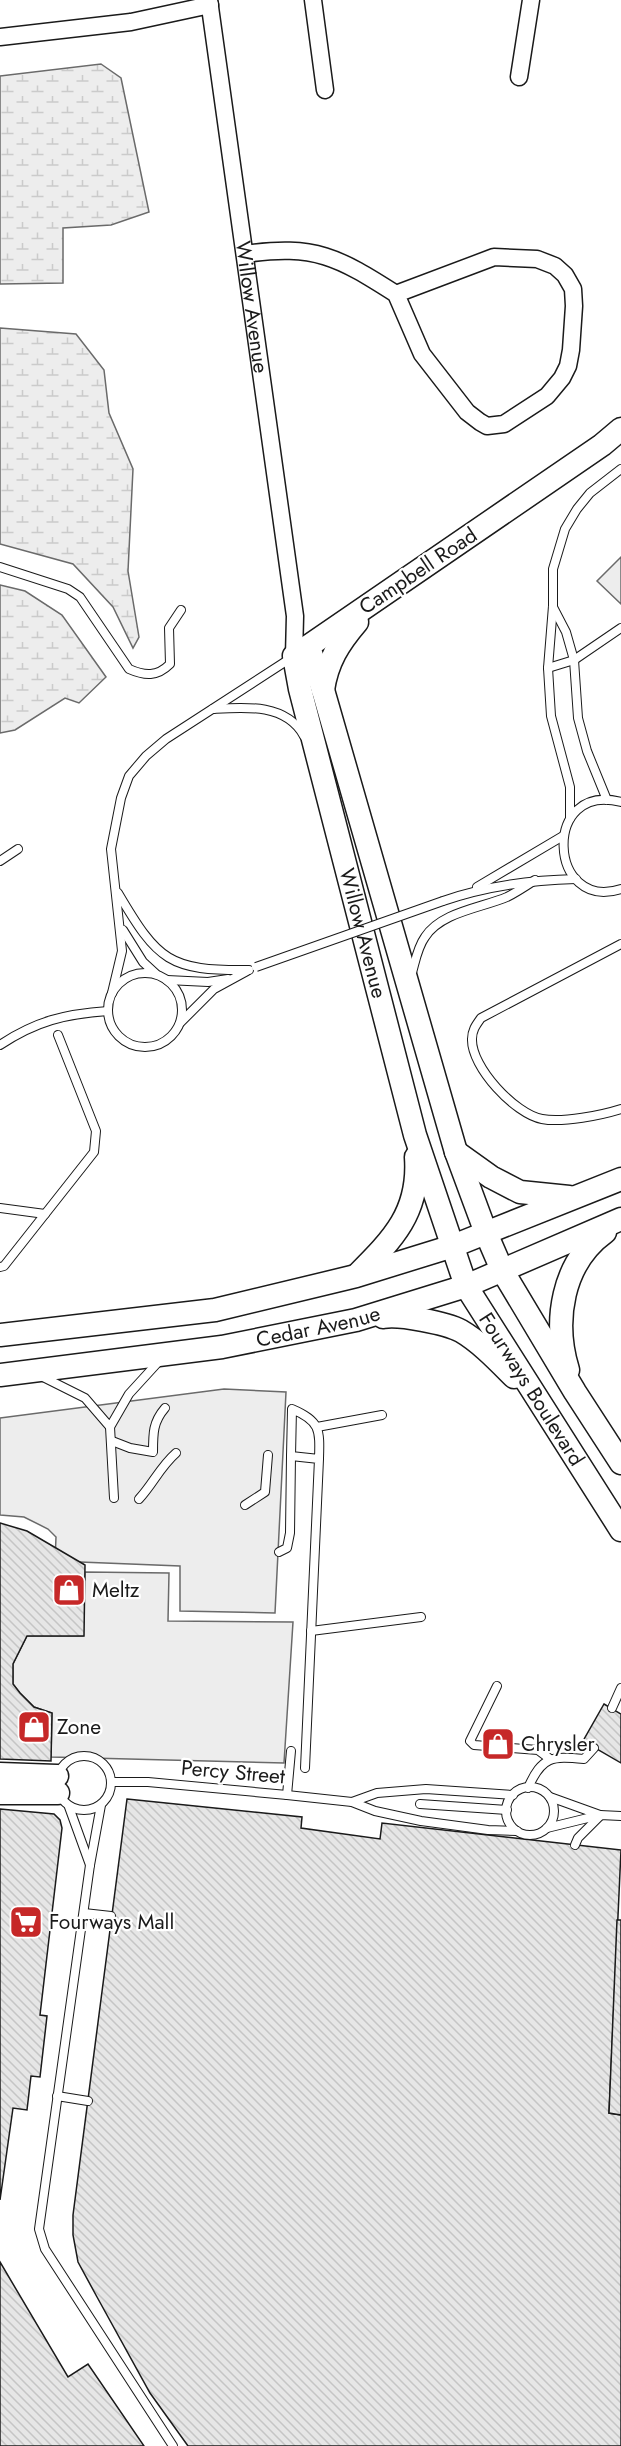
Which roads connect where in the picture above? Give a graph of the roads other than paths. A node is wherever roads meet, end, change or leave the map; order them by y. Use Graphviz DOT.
graph roads {
  1 [pos="313,0"];
  2 [pos="531,0"];
  3 [pos="210,3"];
  4 [pos="0,38"];
  5 [pos="519,77"];
  6 [pos="325,90"];
  7 [pos="245,254"];
  8 [pos="396,294"];
  9 [pos="621,429"];
  10 [pos="621,469"];
  11 [pos="0,567"];
  12 [pos="381,597"];
  13 [pos="553,606"];
  14 [pos="181,610"];
  15 [pos="621,628"];
  16 [pos="301,651"];
  17 [pos="574,660"];
  18 [pos="548,668"];
  19 [pos="323,690"];
  20 [pos="212,709"];
  21 [pos="318,760"];
  22 [pos="607,800"];
  23 [pos="620,801"];
  24 [pos="570,818"];
  25 [pos="562,836"];
  26 [pos="18,849"];
  27 [pos="0,861"];
  28 [pos="576,879"];
  29 [pos="535,880"];
  30 [pos="621,889"];
  31 [pos="117,890"];
  32 [pos="472,891"];
  33 [pos="121,927"];
  34 [pos="621,944"];
  35 [pos="253,968"];
  36 [pos="156,974"];
  37 [pos="235,978"];
  38 [pos="167,980"];
  39 [pos="112,993"];
  40 [pos="411,999"];
  41 [pos="108,1011"];
  42 [pos="180,1023"];
  43 [pos="58,1035"];
  44 [pos="0,1045"];
  45 [pos="621,1109"];
  46 [pos="415,1135"];
  47 [pos="456,1152"];
  48 [pos="621,1179"];
  49 [pos="577,1197"];
  50 [pos="0,1208"];
  51 [pos="45,1214"];
  52 [pos="621,1219"];
  53 [pos="486,1233"];
  54 [pos="453,1246"];
  55 [pos="0,1267"];
  56 [pos="502,1270"];
  57 [pos="356,1276"];
  58 [pos="466,1286"];
  59 [pos="356,1320"];
  60 [pos="0,1335"];
  61 [pos="165,1354"];
  62 [pos="31,1371"];
  63 [pos="0,1375"];
  64 [pos="575,1392"];
  65 [pos="533,1394"];
  66 [pos="165,1408"];
  67 [pos="382,1415"];
  68 [pos="110,1427"];
  69 [pos="317,1427"];
  70 [pos="112,1441"];
  71 [pos="176,1453"];
  72 [pos="268,1455"];
  73 [pos="291,1456"];
  74 [pos="319,1459"];
  75 [pos="621,1463"];
  76 [pos="114,1498"];
  77 [pos="139,1499"];
  78 [pos="245,1505"];
  79 [pos="621,1530"];
  80 [pos="279,1552"];
  81 [pos="422,1617"];
  82 [pos="311,1631"];
  83 [pos="497,1686"];
  84 [pos="621,1688"];
  85 [pos="612,1708"];
  86 [pos="594,1748"];
  87 [pos="291,1750"];
  88 [pos="550,1759"];
  89 [pos="305,1768"];
  90 [pos="0,1774"];
  91 [pos="112,1782"];
  92 [pos="528,1788"];
  93 [pos="62,1792"];
  94 [pos="0,1793"];
  95 [pos="287,1795"];
  96 [pos="513,1795"];
  97 [pos="550,1797"];
  98 [pos="352,1802"];
  99 [pos="420,1804"];
  100 [pos="101,1805"];
  101 [pos="507,1810"];
  102 [pos="600,1815"];
  103 [pos="621,1816"];
  104 [pos="547,1828"];
  105 [pos="517,1831"];
  106 [pos="575,1845"];
  107 [pos="90,1865"];
  108 [pos="84,1912"];
  109 [pos="111,1916"];
  110 [pos="57,2096"];
  111 [pos="88,2101"];
  112 [pos="173,2446"];
  1 -- 6 [label="street"];
  2 -- 5 [label="street"];
  3 -- 4 [label="street"];
  3 -- 7 [label="street, Willow Avenue"];
  7 -- 8 [label="street"];
  7 -- 16 [label="street, Willow Avenue"];
  8 -- 8 [label="street"];
  9 -- 12 [label="street, Campbell Road"];
  10 -- 13 [label="lane"];
  11 -- 14 [label="lane"];
  12 -- 16 [label="street, Campbell Road"];
  12 -- 19 [label="street"];
  13 -- 17 [label="lane"];
  13 -- 18 [label="lane"];
  15 -- 17 [label="lane"];
  16 -- 19 [label="street, Willow Avenue"];
  16 -- 20 [label="lane, Campbell Road"];
  16 -- 21 [label="street, Willow Avenue"];
  17 -- 18 [label="lane"];
  17 -- 22 [label="lane"];
  18 -- 24 [label="lane"];
  19 -- 40 [label="street, Willow Avenue"];
  20 -- 21 [label="lane, Campbell Road"];
  20 -- 31 [label="lane, Campbell Road"];
  21 -- 46 [label="street, Willow Avenue"];
  22 -- 23 [label="lane"];
  22 -- 24 [label="lane"];
  24 -- 25 [label="lane"];
  25 -- 28 [label="lane"];
  25 -- 32 [label="lane"];
  26 -- 27 [label="lane"];
  28 -- 29 [label="lane"];
  28 -- 30 [label="lane"];
  29 -- 32 [label="lane"];
  29 -- 40 [label="lane"];
  31 -- 33 [label="lane, Campbell Road"];
  31 -- 35 [label="lane"];
  32 -- 35 [label="lane, bridge"];
  33 -- 36 [label="lane, Campbell Road"];
  33 -- 39 [label="lane, Campbell Road"];
  34 -- 45 [label="lane"];
  35 -- 37 [label="lane"];
  36 -- 38 [label="lane, Campbell Road"];
  36 -- 39 [label="lane"];
  37 -- 38 [label="lane"];
  37 -- 42 [label="lane"];
  38 -- 42 [label="lane"];
  39 -- 41 [label="lane, Campbell Road"];
  40 -- 47 [label="street, Willow Avenue"];
  41 -- 42 [label="lane"];
  41 -- 44 [label="lane"];
  43 -- 51 [label="lane"];
  46 -- 54 [label="street, Willow Avenue"];
  46 -- 57 [label="street"];
  47 -- 49 [label="street"];
  47 -- 53 [label="street, Willow Avenue"];
  48 -- 49 [label="street, Cedar Avenue"];
  49 -- 53 [label="street, Cedar Avenue"];
  50 -- 51 [label="lane"];
  51 -- 55 [label="lane"];
  52 -- 56 [label="street, Cedar Avenue"];
  52 -- 64 [label="street"];
  53 -- 54 [label="street, Cedar Avenue"];
  53 -- 56 [label="street, Fourways Boulevard"];
  54 -- 57 [label="street, Cedar Avenue"];
  54 -- 58 [label="street, Fourways Boulevard"];
  56 -- 58 [label="street, Cedar Avenue"];
  56 -- 64 [label="street, Fourways Boulevard"];
  57 -- 60 [label="street, Cedar Avenue"];
  58 -- 59 [label="street, Cedar Avenue"];
  58 -- 65 [label="street, Fourways Boulevard"];
  59 -- 61 [label="street, Cedar Avenue"];
  59 -- 65 [label="street"];
  61 -- 62 [label="street, Cedar Avenue"];
  61 -- 68 [label="lane"];
  62 -- 63 [label="street, Cedar Avenue"];
  62 -- 68 [label="lane"];
  64 -- 75 [label="street, Fourways Boulevard"];
  65 -- 79 [label="street, Fourways Boulevard"];
  66 -- 70 [label="lane"];
  67 -- 69 [label="lane"];
  68 -- 70 [label="lane"];
  69 -- 73 [label="lane"];
  69 -- 74 [label="lane"];
  70 -- 76 [label="lane"];
  71 -- 77 [label="lane"];
  72 -- 78 [label="lane"];
  73 -- 74 [label="lane"];
  73 -- 80 [label="lane"];
  74 -- 82 [label="lane"];
  81 -- 82 [label="lane"];
  82 -- 89 [label="lane"];
  83 -- 88 [label="lane"];
  84 -- 85 [label="lane"];
  86 -- 88 [label="lane"];
  87 -- 95 [label="lane"];
  88 -- 92 [label="lane"];
  90 -- 93 [label="street"];
  91 -- 93 [label="lane"];
  91 -- 95 [label="lane, Percy Street"];
  91 -- 100 [label="lane"];
  92 -- 96 [label="lane"];
  92 -- 97 [label="lane, Percy Street"];
  93 -- 94 [label="street"];
  93 -- 100 [label="lane"];
  93 -- 107 [label="lane"];
  95 -- 98 [label="lane, Percy Street"];
  96 -- 98 [label="lane, Percy Street"];
  96 -- 101 [label="lane"];
  97 -- 102 [label="lane, Percy Street"];
  97 -- 104 [label="lane"];
  98 -- 105 [label="lane, Percy Street"];
  99 -- 101 [label="lane"];
  100 -- 107 [label="lane"];
  101 -- 105 [label="lane"];
  102 -- 103 [label="lane, Percy Street"];
  102 -- 104 [label="lane, Percy Street"];
  102 -- 106 [label="lane"];
  104 -- 105 [label="lane, Percy Street"];
  107 -- 108 [label="lane"];
  108 -- 109 [label="lane"];
  108 -- 110 [label="lane"];
  110 -- 111 [label="lane"];
  110 -- 112 [label="lane"];
}
